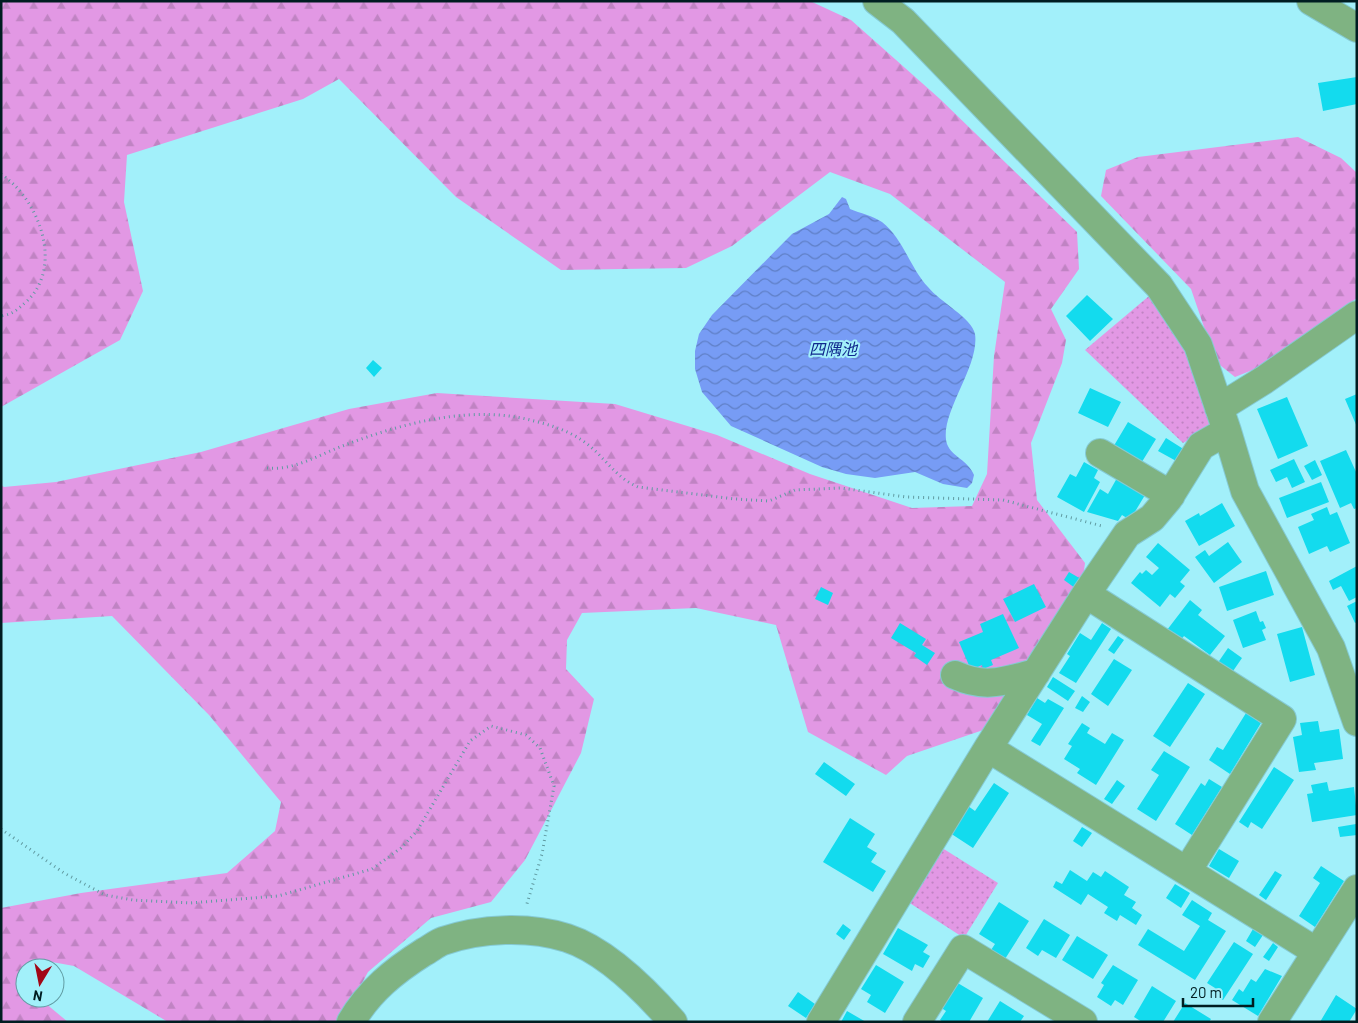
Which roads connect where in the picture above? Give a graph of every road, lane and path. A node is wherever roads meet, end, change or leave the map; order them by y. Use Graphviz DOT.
graph roads {
  1 [pos="877,1"];
  2 [pos="1311,1"];
  3 [pos="1357,28"];
  4 [pos="1,174"];
  5 [pos="1357,315"];
  6 [pos="1,316"];
  7 [pos="1223,420"];
  8 [pos="1100,453"];
  9 [pos="267,468"];
  10 [pos="1171,495"];
  11 [pos="1127,534"];
  12 [pos="1086,594"];
  13 [pos="1036,673"];
  14 [pos="955,675"];
  15 [pos="1357,722"];
  16 [pos="988,748"];
  17 [pos="1,829"];
  18 [pos="1187,871"];
  19 [pos="1357,889"];
  20 [pos="518,930"];
  21 [pos="1317,952"];
  22 [pos="351,1022"];
  23 [pos="673,1022"];
  24 [pos="821,1022"];
  25 [pos="916,1022"];
  26 [pos="1083,1022"];
  27 [pos="1272,1022"];
  1 -- 7 [label="street"];
  2 -- 3 [label="street"];
  4 -- 6 [label="path"];
  5 -- 7 [label="street"];
  7 -- 10 [label="street"];
  7 -- 15 [label="street"];
  8 -- 10 [label="street"];
  9 -- 11 [label="path"];
  10 -- 11 [label="street"];
  11 -- 12 [label="street"];
  12 -- 13 [label="street"];
  12 -- 18 [label="street"];
  13 -- 14 [label="street"];
  13 -- 16 [label="street"];
  16 -- 18 [label="street"];
  16 -- 24 [label="street"];
  17 -- 20 [label="path"];
  18 -- 21 [label="street"];
  19 -- 21 [label="street"];
  20 -- 22 [label="street"];
  20 -- 23 [label="street"];
  21 -- 27 [label="street"];
  25 -- 26 [label="street"];
}
